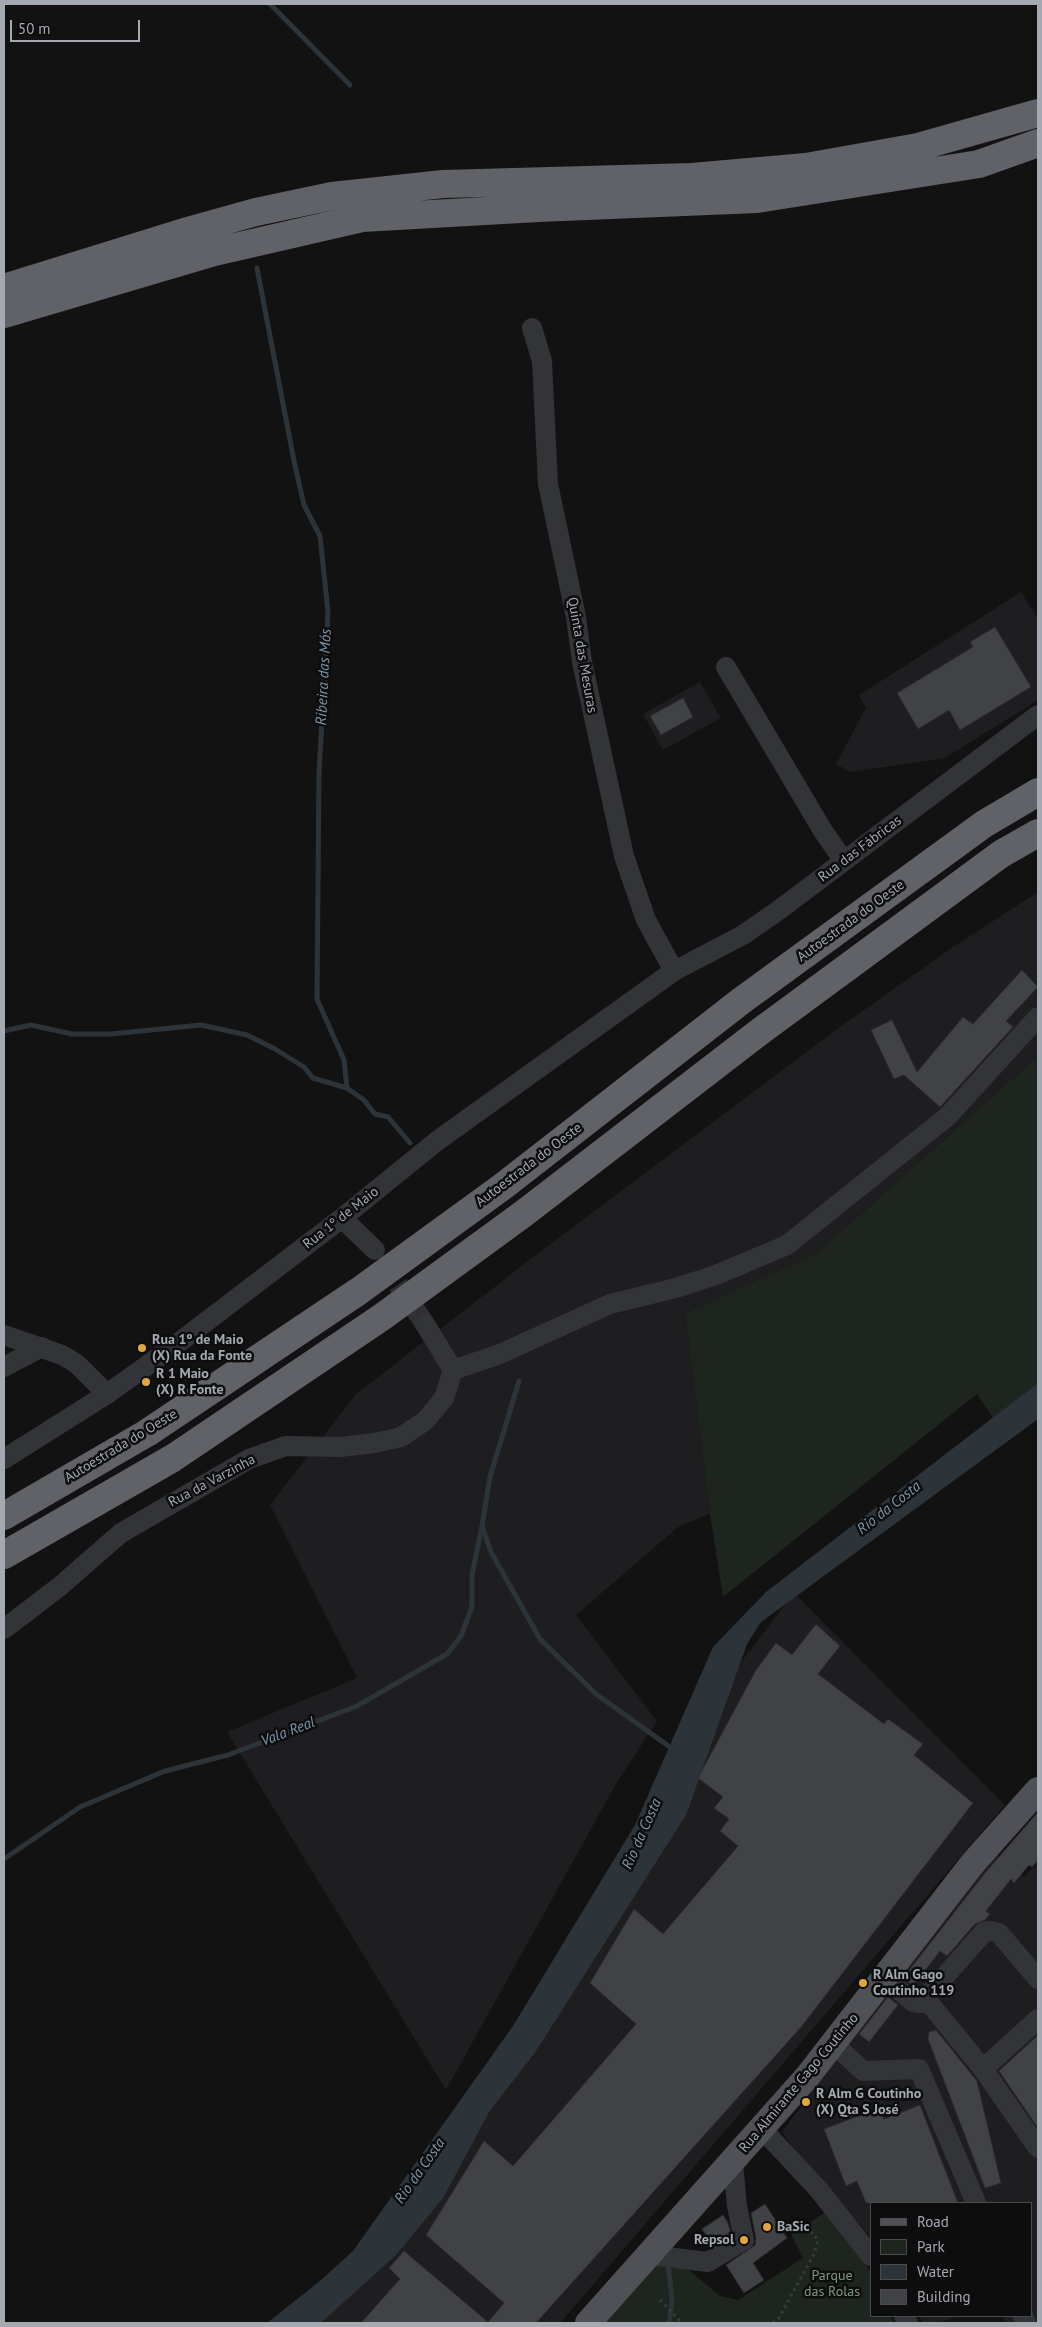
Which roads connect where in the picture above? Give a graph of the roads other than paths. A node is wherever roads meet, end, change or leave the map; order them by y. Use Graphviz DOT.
graph roads {
  1 [pos="1038,113"];
  2 [pos="1038,143"];
  3 [pos="4,288"];
  4 [pos="4,314"];
  5 [pos="532,328"];
  6 [pos="726,667"];
  7 [pos="1038,715"];
  8 [pos="1038,792"];
  9 [pos="1038,833"];
  10 [pos="844,861"];
  11 [pos="674,971"];
  12 [pos="1038,1017"];
  13 [pos="342,1218"];
  14 [pos="375,1250"];
  15 [pos="425,1324"];
  16 [pos="4,1335"];
  17 [pos="42,1348"];
  18 [pos="4,1367"];
  19 [pos="453,1370"];
  20 [pos="107,1394"];
  21 [pos="4,1459"];
  22 [pos="4,1516"];
  23 [pos="4,1555"];
  24 [pos="4,1629"];
  25 [pos="1036,1796"];
  26 [pos="885,1978"];
  27 [pos="1038,1979"];
  28 [pos="926,1999"];
  29 [pos="1038,2019"];
  30 [pos="834,2044"];
  31 [pos="983,2069"];
  32 [pos="762,2129"];
  33 [pos="1038,2148"];
  34 [pos="733,2162"];
  35 [pos="976,2202"];
  36 [pos="650,2255"];
  37 [pos="870,2255"];
  38 [pos="588,2323"];
  1 -- 3 [label="highway"];
  2 -- 4 [label="highway"];
  5 -- 11 [label="street, Quinta das Mesuras"];
  6 -- 10 [label="street"];
  7 -- 10 [label="street, Rua das Fábricas"];
  8 -- 22 [label="highway, Autoestrada do Oeste"];
  9 -- 23 [label="highway"];
  10 -- 11 [label="street, Rua das Fábricas"];
  11 -- 13 [label="street, Rua 1º de Maio"];
  12 -- 19 [label="street"];
  13 -- 14 [label="street"];
  13 -- 20 [label="street, Rua 1º de Maio"];
  15 -- 19 [label="street"];
  16 -- 17 [label="street"];
  17 -- 18 [label="street"];
  17 -- 20 [label="street"];
  19 -- 24 [label="street, Rua da Varzinha"];
  20 -- 21 [label="street, Rua 1º de Maio"];
  25 -- 26 [label="main road, Rua Almirante Gago Coutinho"];
  26 -- 28 [label="street"];
  26 -- 30 [label="main road, Rua Almirante Gago Coutinho"];
  27 -- 28 [label="street"];
  28 -- 31 [label="street"];
  29 -- 31 [label="street"];
  30 -- 32 [label="main road, Rua Almirante Gago Coutinho"];
  30 -- 35 [label="street"];
  31 -- 33 [label="street"];
  32 -- 34 [label="main road, Rua Almirante Gago Coutinho"];
  32 -- 37 [label="street"];
  34 -- 36 [label="main road, Rua Almirante Gago Coutinho"];
  34 -- 36 [label="street"];
  36 -- 38 [label="main road, Rua Almirante Gago Coutinho"];
}
